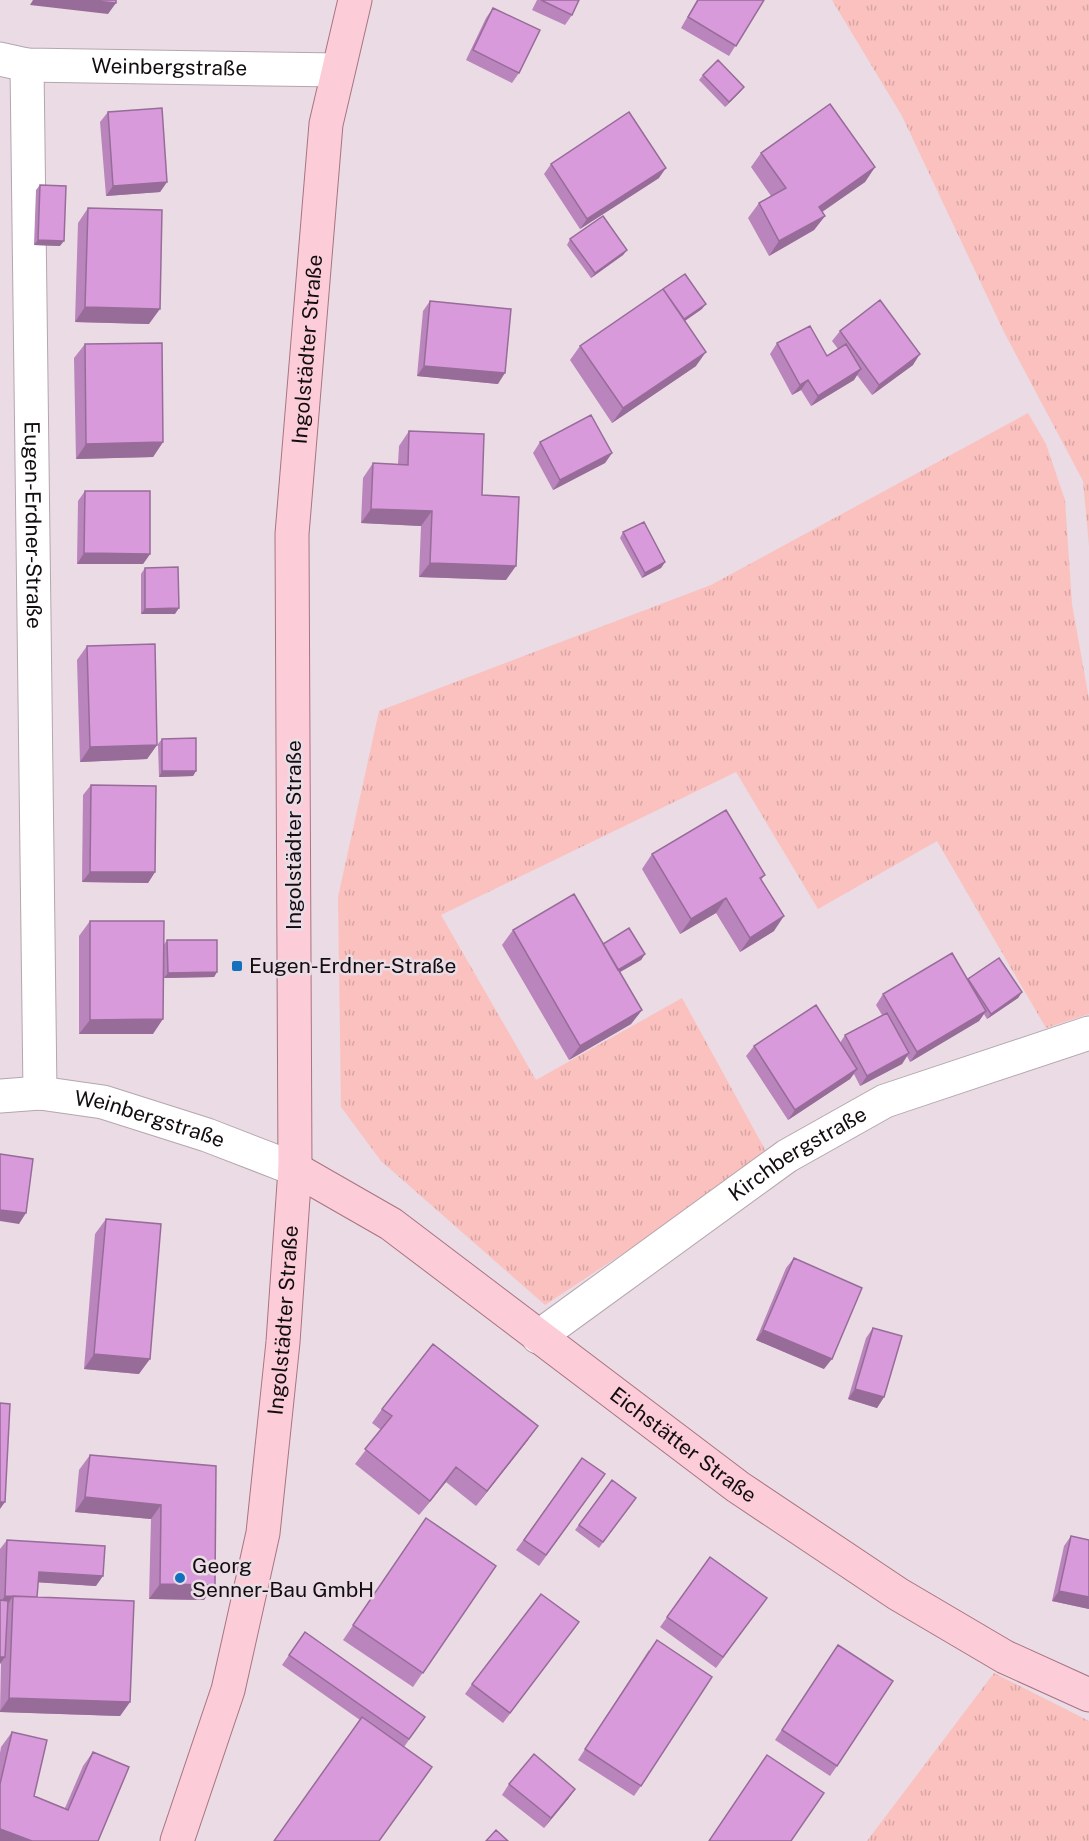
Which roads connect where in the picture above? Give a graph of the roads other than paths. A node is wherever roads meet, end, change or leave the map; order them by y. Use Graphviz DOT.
graph roads {
  1 [pos="355,0"];
  2 [pos="13,62"];
  3 [pos="338,70"];
  4 [pos="1089,1033"];
  5 [pos="40,1093"];
  6 [pos="0,1096"];
  7 [pos="295,1169"];
  8 [pos="538,1337"];
  9 [pos="1089,1695"];
  10 [pos="177,1841"];
  1 -- 3 [label="main road, Ingolstädter Straße"];
  2 -- 3 [label="street, Weinbergstraße"];
  2 -- 5 [label="street, Eugen-Erdner-Straße"];
  3 -- 7 [label="main road, Ingolstädter Straße"];
  4 -- 8 [label="street, Kirchbergstraße"];
  5 -- 6 [label="street, Weinbergstraße"];
  5 -- 7 [label="street, Weinbergstraße"];
  7 -- 8 [label="main road, Eichstätter Straße"];
  7 -- 10 [label="main road, Ingolstädter Straße"];
  8 -- 9 [label="main road, Eichstätter Straße"];
}
